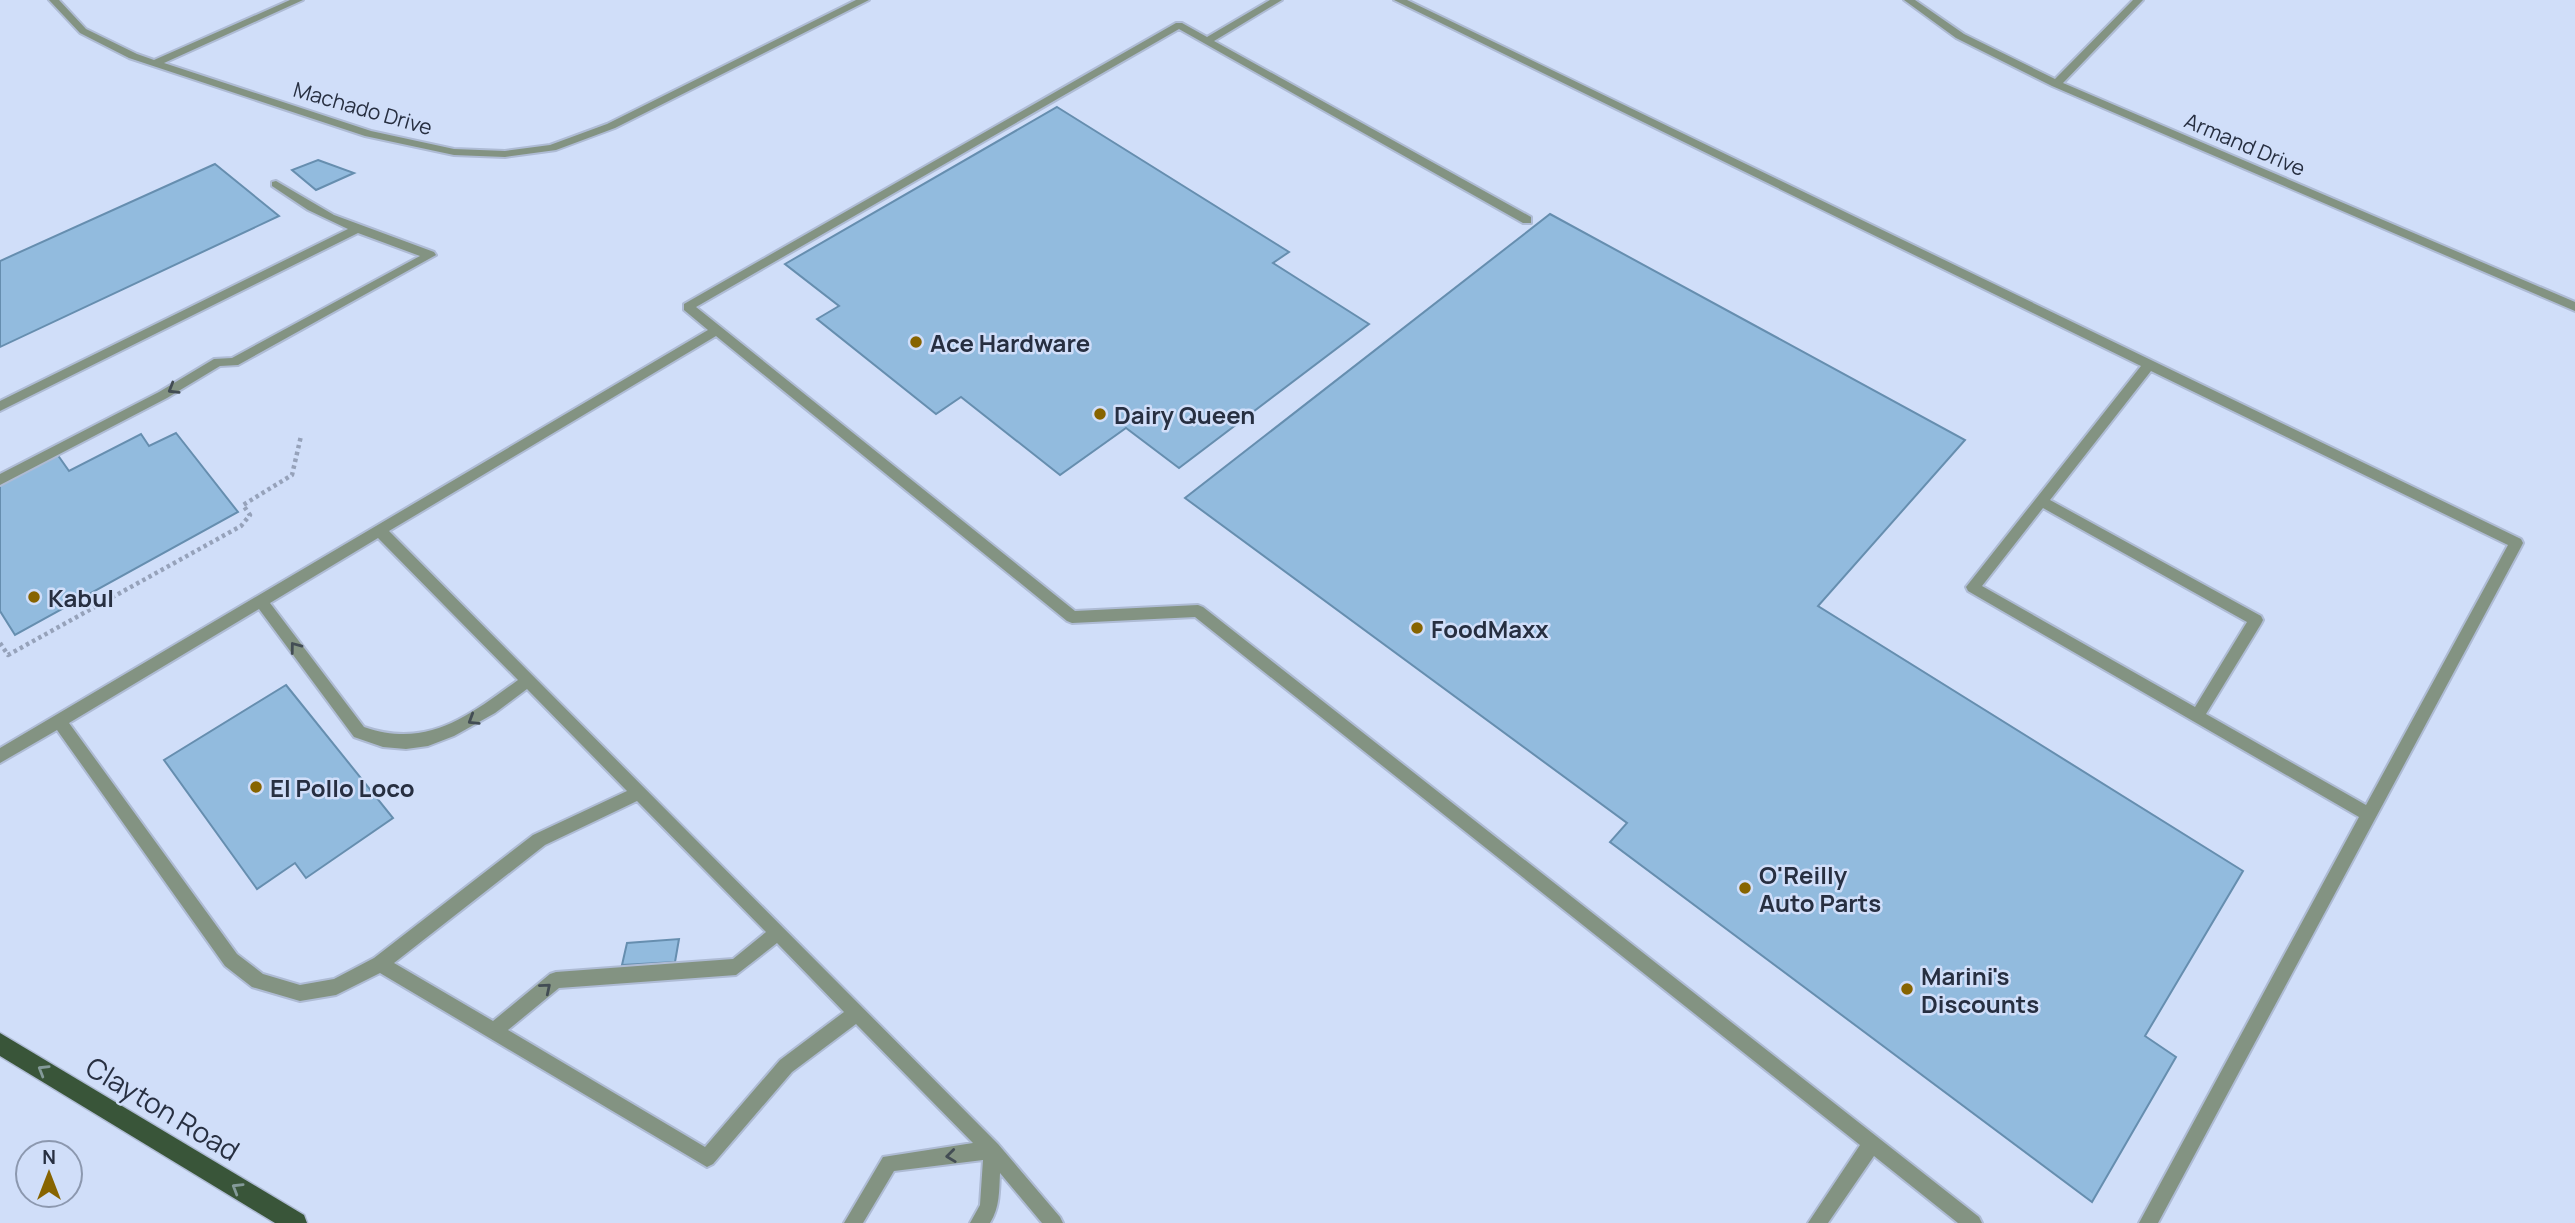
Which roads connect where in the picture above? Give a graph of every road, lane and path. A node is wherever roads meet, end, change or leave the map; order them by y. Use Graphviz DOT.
graph roads {
  1 [pos="54,0"];
  2 [pos="298,0"];
  3 [pos="864,0"];
  4 [pos="1277,0"];
  5 [pos="1399,0"];
  6 [pos="1909,0"];
  7 [pos="2138,0"];
  8 [pos="1208,41"];
  9 [pos="155,63"];
  10 [pos="2056,84"];
  11 [pos="276,184"];
  12 [pos="1527,220"];
  13 [pos="357,229"];
  14 [pos="2575,307"];
  15 [pos="717,330"];
  16 [pos="2149,365"];
  17 [pos="0,406"];
  18 [pos="301,436"];
  19 [pos="0,480"];
  20 [pos="2041,501"];
  21 [pos="380,531"];
  22 [pos="261,602"];
  23 [pos="0,643"];
  24 [pos="528,680"];
  25 [pos="2197,716"];
  26 [pos="60,721"];
  27 [pos="0,756"];
  28 [pos="638,793"];
  29 [pos="2368,815"];
  30 [pos="777,933"];
  31 [pos="380,964"];
  32 [pos="856,1013"];
  33 [pos="494,1031"];
  34 [pos="0,1044"];
  35 [pos="1872,1144"];
  36 [pos="992,1150"];
  37 [pos="296,1223"];
  38 [pos="853,1223"];
  39 [pos="979,1223"];
  40 [pos="1054,1223"];
  41 [pos="1817,1223"];
  42 [pos="1973,1223"];
  43 [pos="2148,1223"];
  1 -- 9 [label="street, Machado Drive"];
  2 -- 9 [label="street"];
  3 -- 9 [label="street, Machado Drive"];
  4 -- 8 [label="street"];
  5 -- 16 [label="street"];
  6 -- 10 [label="street, Armand Drive"];
  7 -- 10 [label="street"];
  8 -- 12 [label="street"];
  8 -- 15 [label="street"];
  10 -- 14 [label="street, Armand Drive"];
  11 -- 13 [label="street"];
  13 -- 17 [label="street"];
  13 -- 19 [label="street, one-way"];
  15 -- 21 [label="street"];
  15 -- 35 [label="street"];
  16 -- 20 [label="street"];
  16 -- 29 [label="street"];
  18 -- 23 [label="path"];
  20 -- 25 [label="street"];
  20 -- 25 [label="street"];
  21 -- 22 [label="street"];
  21 -- 24 [label="street"];
  24 -- 22 [label="street, one-way"];
  22 -- 26 [label="street"];
  24 -- 28 [label="street"];
  25 -- 29 [label="street"];
  26 -- 27 [label="street"];
  26 -- 31 [label="street"];
  28 -- 30 [label="street"];
  28 -- 31 [label="street"];
  29 -- 43 [label="street"];
  30 -- 32 [label="street"];
  33 -- 30 [label="street, one-way"];
  31 -- 33 [label="street"];
  32 -- 33 [label="street"];
  32 -- 36 [label="street"];
  37 -- 34 [label="main road, Clayton Road, one-way"];
  35 -- 41 [label="street"];
  35 -- 42 [label="street"];
  36 -- 38 [label="street, one-way"];
  36 -- 39 [label="street"];
  36 -- 40 [label="street"];
}
